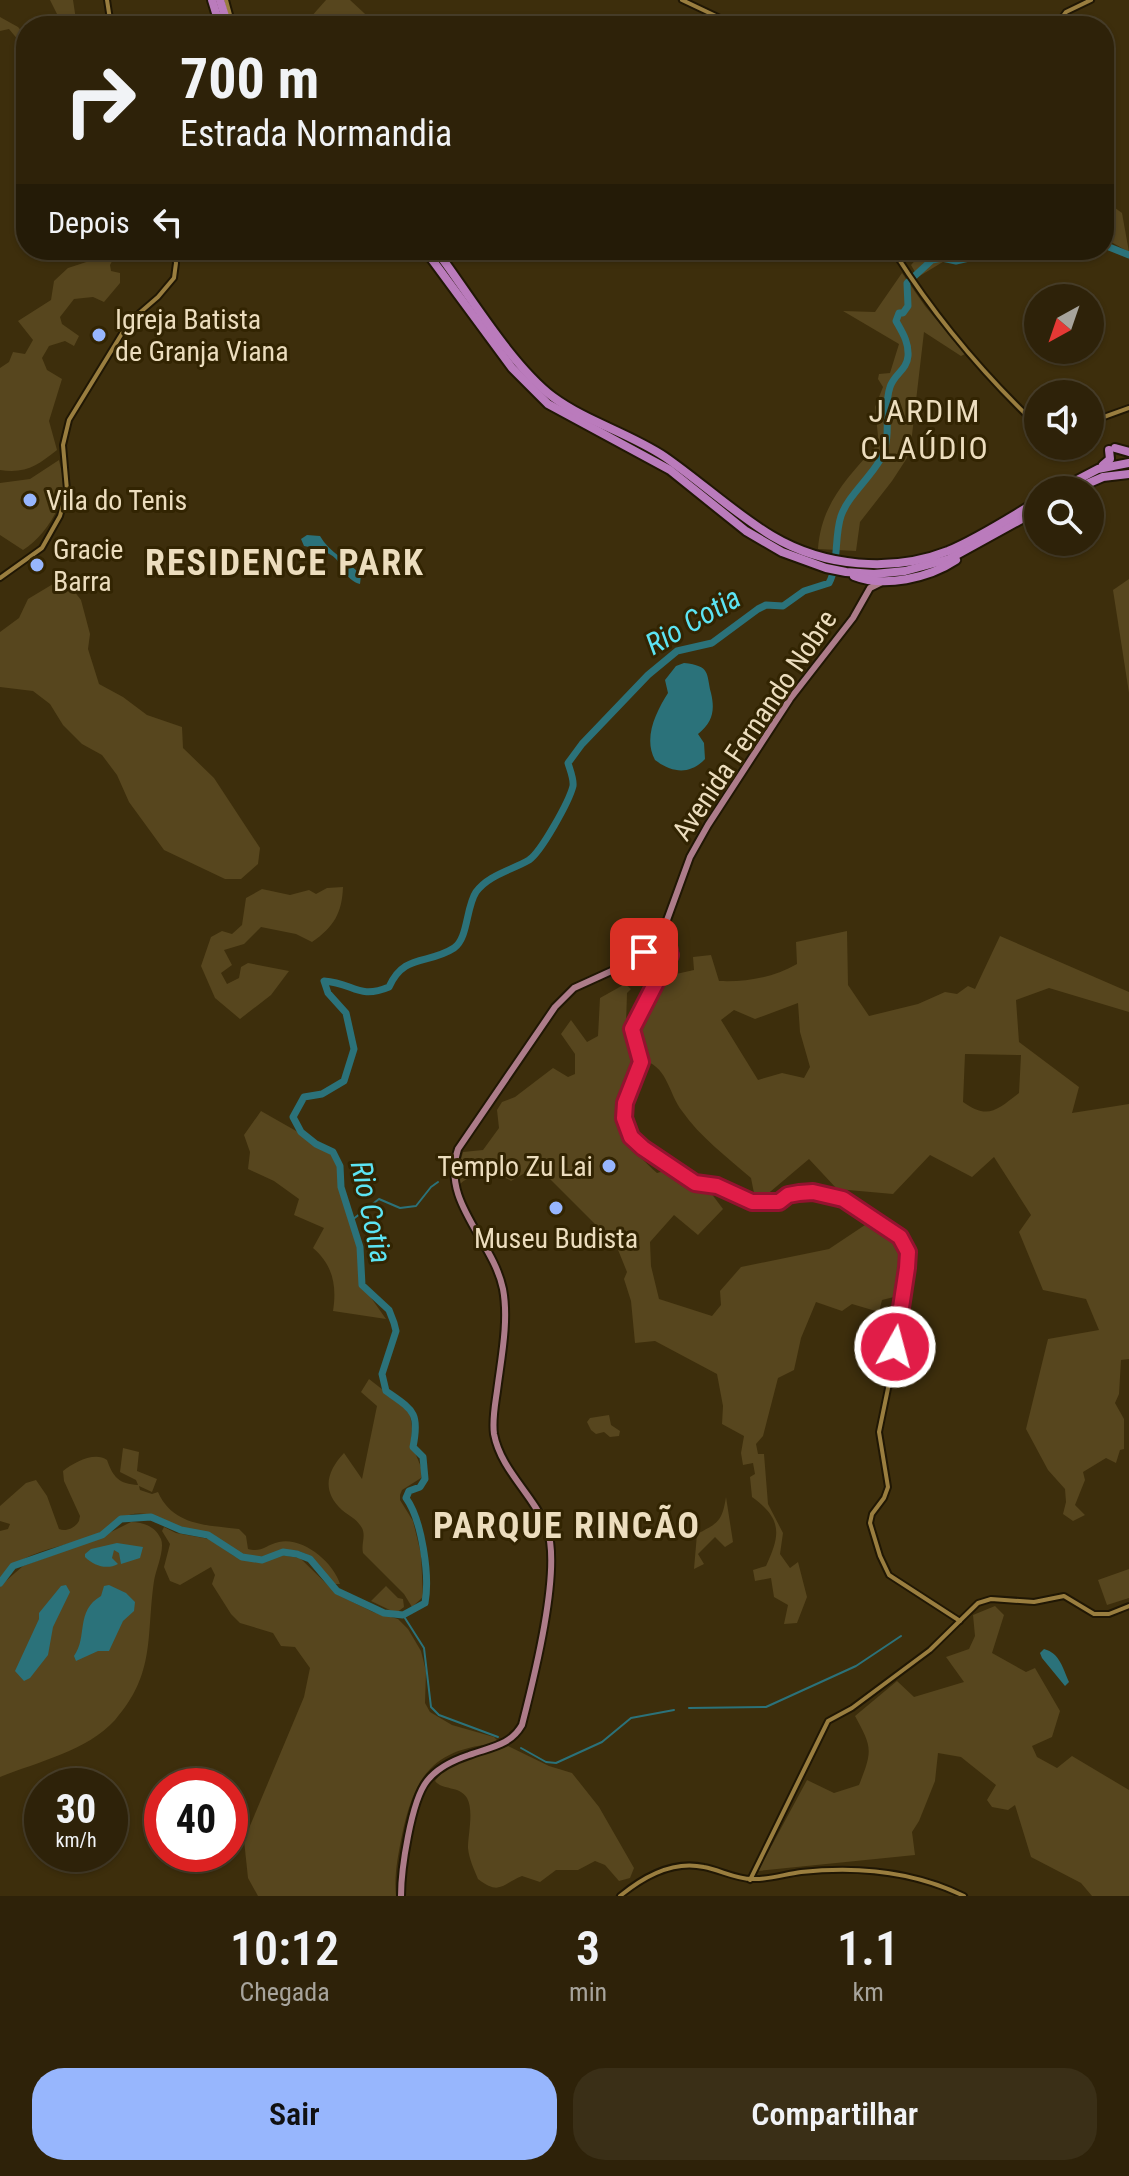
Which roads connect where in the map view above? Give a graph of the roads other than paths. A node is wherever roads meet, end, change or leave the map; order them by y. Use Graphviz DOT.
graph roads {
  1 [pos="682,0"];
  2 [pos="1091,0"];
  3 [pos="716,16"];
  4 [pos="1063,16"];
  5 [pos="176,260"];
  6 [pos="428,260"];
  7 [pos="433,260"];
  8 [pos="444,260"];
  9 [pos="899,260"];
  10 [pos="447,279"];
  11 [pos="1129,408"];
  12 [pos="1024,413"];
  13 [pos="1104,417"];
  14 [pos="1129,452"];
  15 [pos="1129,463"];
  16 [pos="1098,469"];
  17 [pos="1129,474"];
  18 [pos="1085,476"];
  19 [pos="1104,477"];
  20 [pos="1024,509"];
  21 [pos="1024,518"];
  22 [pos="968,550"];
  23 [pos="825,563"];
  24 [pos="844,568"];
  25 [pos="0,578"];
  26 [pos="861,579"];
  27 [pos="886,581"];
  28 [pos="866,595"];
  29 [pos="655,940"];
  30 [pos="1129,1606"];
  31 [pos="960,1621"];
  32 [pos="750,1880"];
  33 [pos="401,1896"];
  34 [pos="620,1896"];
  35 [pos="964,1896"];
  1 -- 3 [label="street"];
  2 -- 4 [label="street"];
  5 -- 25 [label="street"];
  6 -- 10 [label="highway"];
  7 -- 10 [label="highway"];
  8 -- 23 [label="highway"];
  9 -- 12 [label="street"];
  10 -- 23 [label="highway"];
  11 -- 13 [label="street"];
  14 -- 16 [label="highway"];
  15 -- 16 [label="highway"];
  16 -- 18 [label="highway"];
  17 -- 19 [label="highway"];
  20 -- 24 [label="highway"];
  21 -- 22 [label="highway"];
  22 -- 24 [label="highway"];
  22 -- 27 [label="highway"];
  23 -- 24 [label="highway"];
  24 -- 26 [label="highway"];
  26 -- 27 [label="highway"];
  26 -- 28 [label="main road"];
  27 -- 28 [label="main road"];
  28 -- 29 [label="main road, Avenida Fernando Nobre"];
  29 -- 31 [label="street"];
  29 -- 33 [label="main road"];
  30 -- 31 [label="street"];
  31 -- 32 [label="street"];
  32 -- 34 [label="street"];
  32 -- 35 [label="street"];
}
